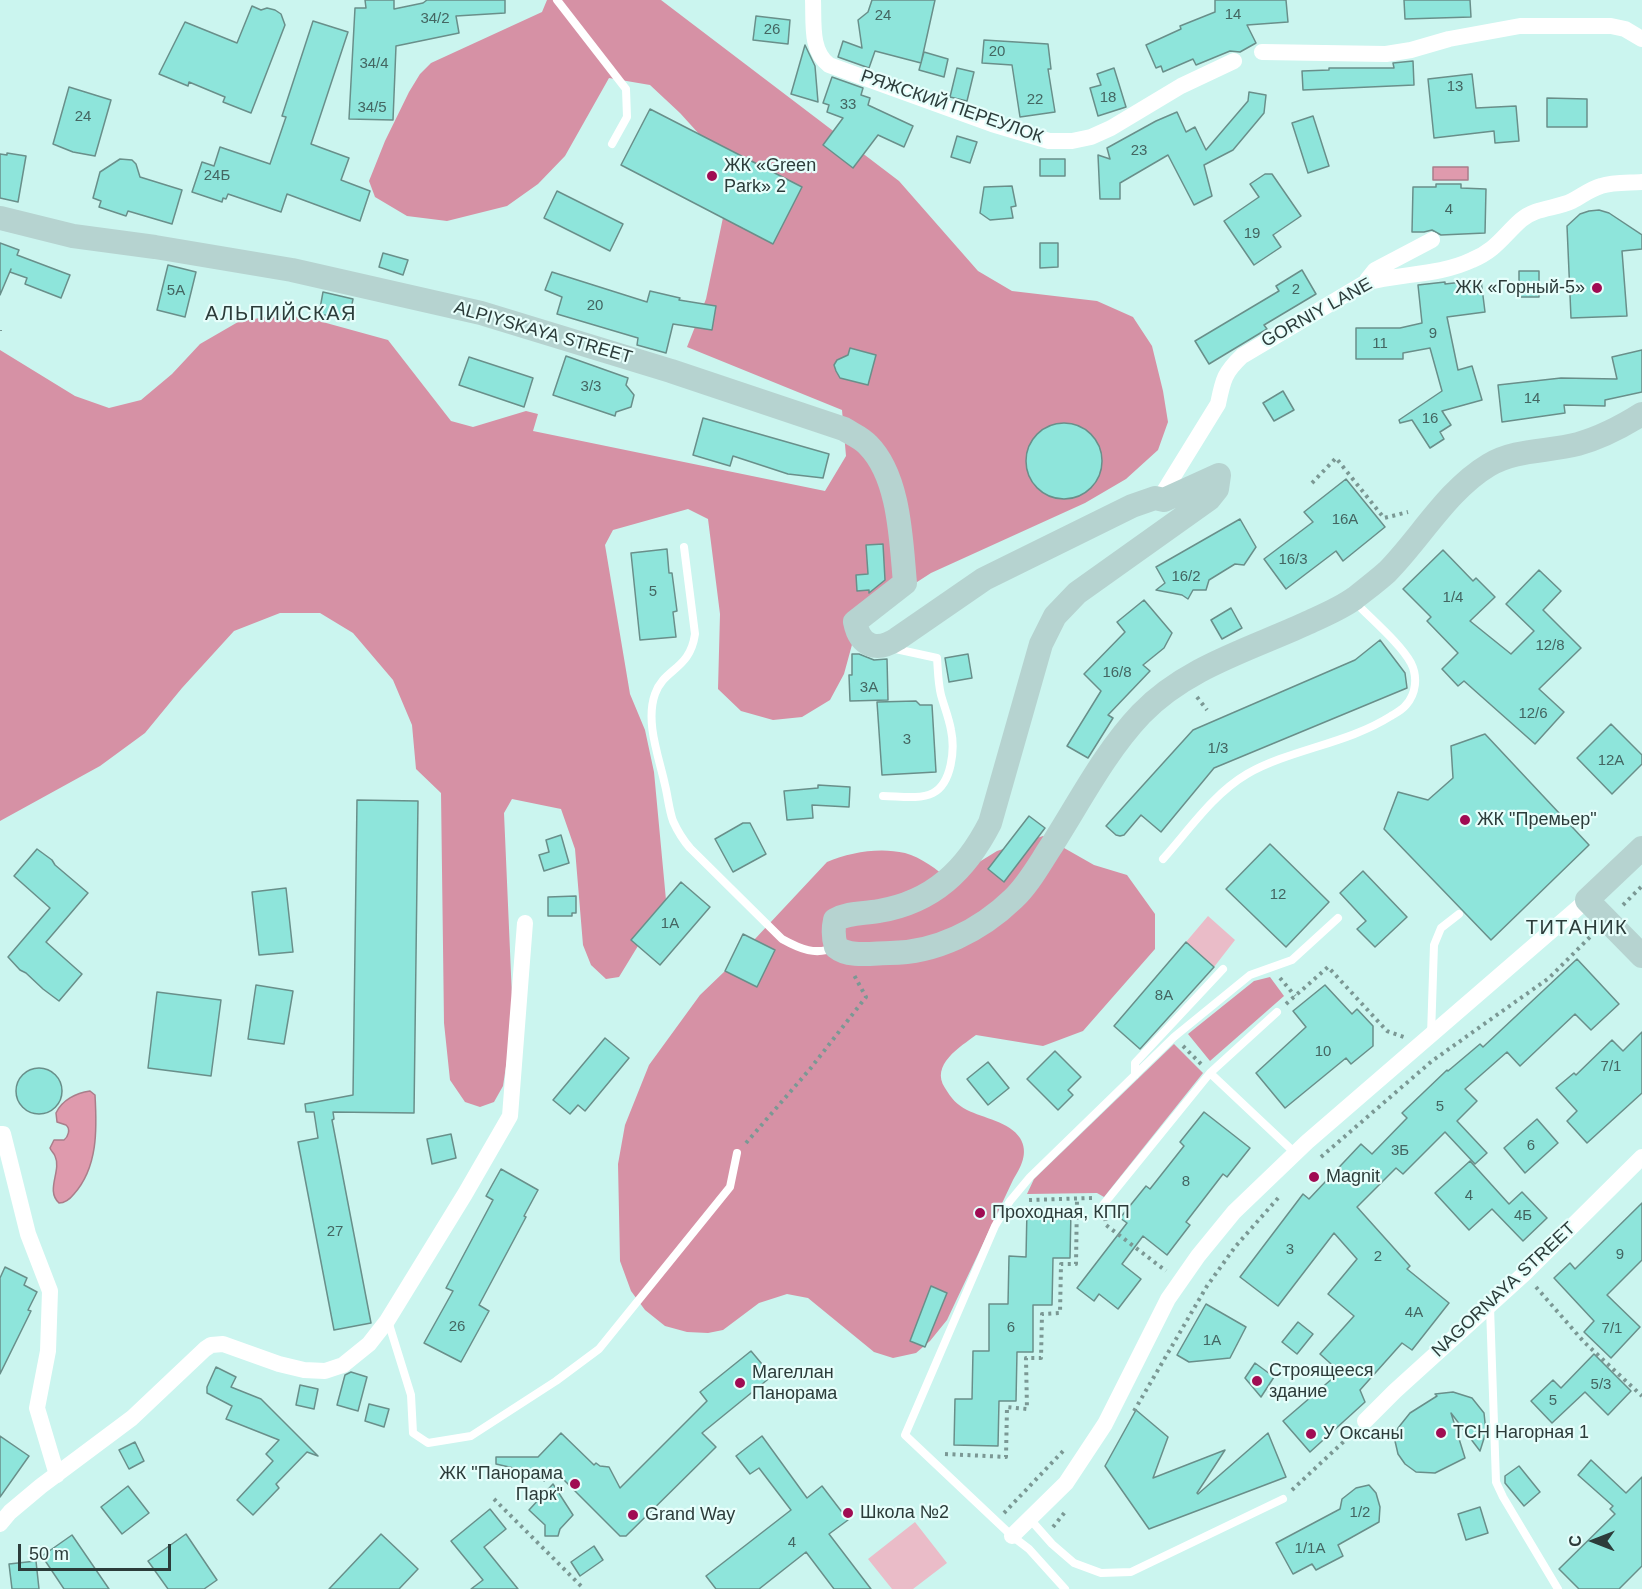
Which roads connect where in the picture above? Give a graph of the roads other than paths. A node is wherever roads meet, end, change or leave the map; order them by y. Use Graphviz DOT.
graph roads {
  1 [pos="557,0"];
  2 [pos="813,0"];
  3 [pos="1642,39"];
  4 [pos="1262,52"];
  5 [pos="1234,61"];
  6 [pos="612,144"];
  7 [pos="1642,182"];
  8 [pos="0,218"];
  9 [pos="1432,240"];
  10 [pos="1365,283"];
  11 [pos="1642,414"];
  12 [pos="1160,498"];
  13 [pos="684,548"];
  14 [pos="1353,600"];
  15 [pos="882,646"];
  16 [pos="883,796"];
  17 [pos="1642,848"];
  18 [pos="1163,859"];
  19 [pos="1587,900"];
  20 [pos="1459,914"];
  21 [pos="1338,918"];
  22 [pos="525,923"];
  23 [pos="836,947"];
  24 [pos="1642,956"];
  25 [pos="1223,969"];
  26 [pos="1277,1012"];
  27 [pos="1431,1035"];
  28 [pos="1210,1073"];
  29 [pos="1135,1075"];
  30 [pos="0,1134"];
  31 [pos="737,1153"];
  32 [pos="1295,1153"];
  33 [pos="1642,1157"];
  34 [pos="1103,1205"];
  35 [pos="1490,1306"];
  36 [pos="387,1321"];
  37 [pos="1359,1427"];
  38 [pos="57,1475"];
  39 [pos="1283,1499"];
  40 [pos="1029,1518"];
  41 [pos="0,1524"];
  42 [pos="1012,1536"];
  43 [pos="1065,1589"];
  44 [pos="1558,1589"];
  1 -- 6 [label="lane"];
  2 -- 5 [label="street, РЯЖСКИЙ ПЕРЕУЛОК"];
  3 -- 4 [label="street"];
  7 -- 10 [label="street, GORNIY LANE"];
  8 -- 15 [label="street, ALPIYSKAYA STREET"];
  9 -- 10 [label="street"];
  10 -- 12 [label="street, GORNIY LANE"];
  11 -- 14 [label="street"];
  12 -- 15 [label="street"];
  12 -- 23 [label="street"];
  13 -- 23 [label="lane"];
  14 -- 18 [label="lane"];
  14 -- 23 [label="street"];
  15 -- 16 [label="lane"];
  17 -- 19 [label="street"];
  19 -- 24 [label="street"];
  19 -- 27 [label="street"];
  20 -- 27 [label="lane"];
  21 -- 29 [label="lane"];
  22 -- 36 [label="street"];
  25 -- 29 [label="lane"];
  26 -- 28 [label="lane"];
  27 -- 32 [label="street"];
  28 -- 32 [label="lane"];
  28 -- 34 [label="lane"];
  29 -- 42 [label="lane"];
  30 -- 38 [label="street"];
  31 -- 36 [label="lane"];
  32 -- 40 [label="street"];
  33 -- 35 [label="street, NAGORNAYA STREET"];
  35 -- 37 [label="street, NAGORNAYA STREET"];
  35 -- 44 [label="lane"];
  36 -- 38 [label="street"];
  38 -- 41 [label="street"];
  39 -- 40 [label="lane"];
  40 -- 42 [label="street"];
  42 -- 43 [label="lane"];
}
